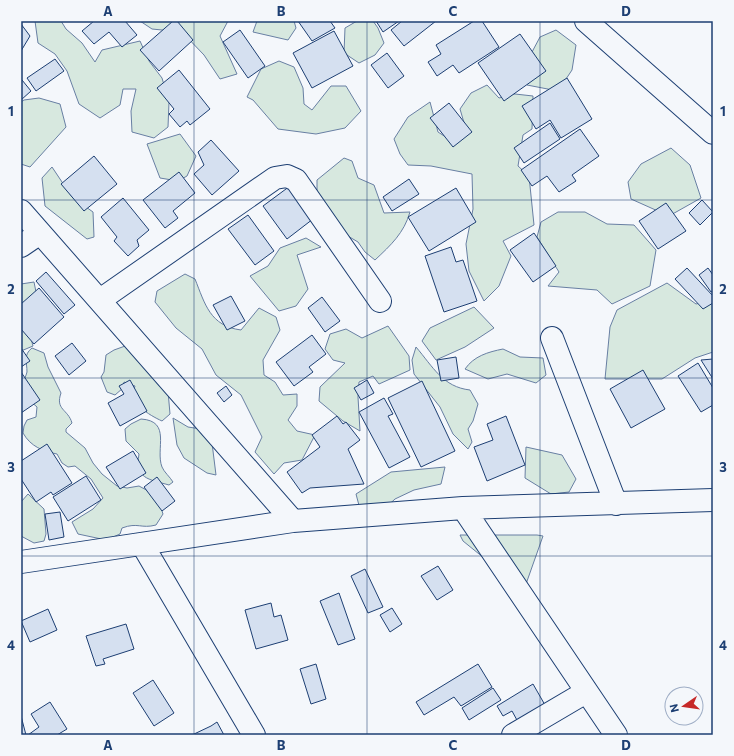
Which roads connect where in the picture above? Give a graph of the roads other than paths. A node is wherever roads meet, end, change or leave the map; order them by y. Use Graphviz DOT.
graph roads {
  1 [pos="588,22"];
  2 [pos="713,133"];
  3 [pos="21,211"];
  4 [pos="40,233"];
  5 [pos="21,246"];
  6 [pos="100,300"];
  7 [pos="380,301"];
  8 [pos="552,338"];
  9 [pos="713,500"];
  10 [pos="616,504"];
  11 [pos="462,508"];
  12 [pos="293,520"];
  13 [pos="142,544"];
  14 [pos="21,562"];
  15 [pos="586,692"];
  16 [pos="254,735"];
  17 [pos="513,735"];
  18 [pos="616,735"];
  1 -- 2 [label="street"];
  3 -- 4 [label="street"];
  4 -- 5 [label="street"];
  4 -- 6 [label="street"];
  6 -- 7 [label="street"];
  6 -- 12 [label="street"];
  8 -- 10 [label="street"];
  9 -- 10 [label="street"];
  10 -- 11 [label="street"];
  11 -- 12 [label="street"];
  11 -- 15 [label="street"];
  12 -- 13 [label="street"];
  13 -- 14 [label="street"];
  13 -- 16 [label="street"];
  15 -- 17 [label="street"];
  15 -- 18 [label="street"];
}
